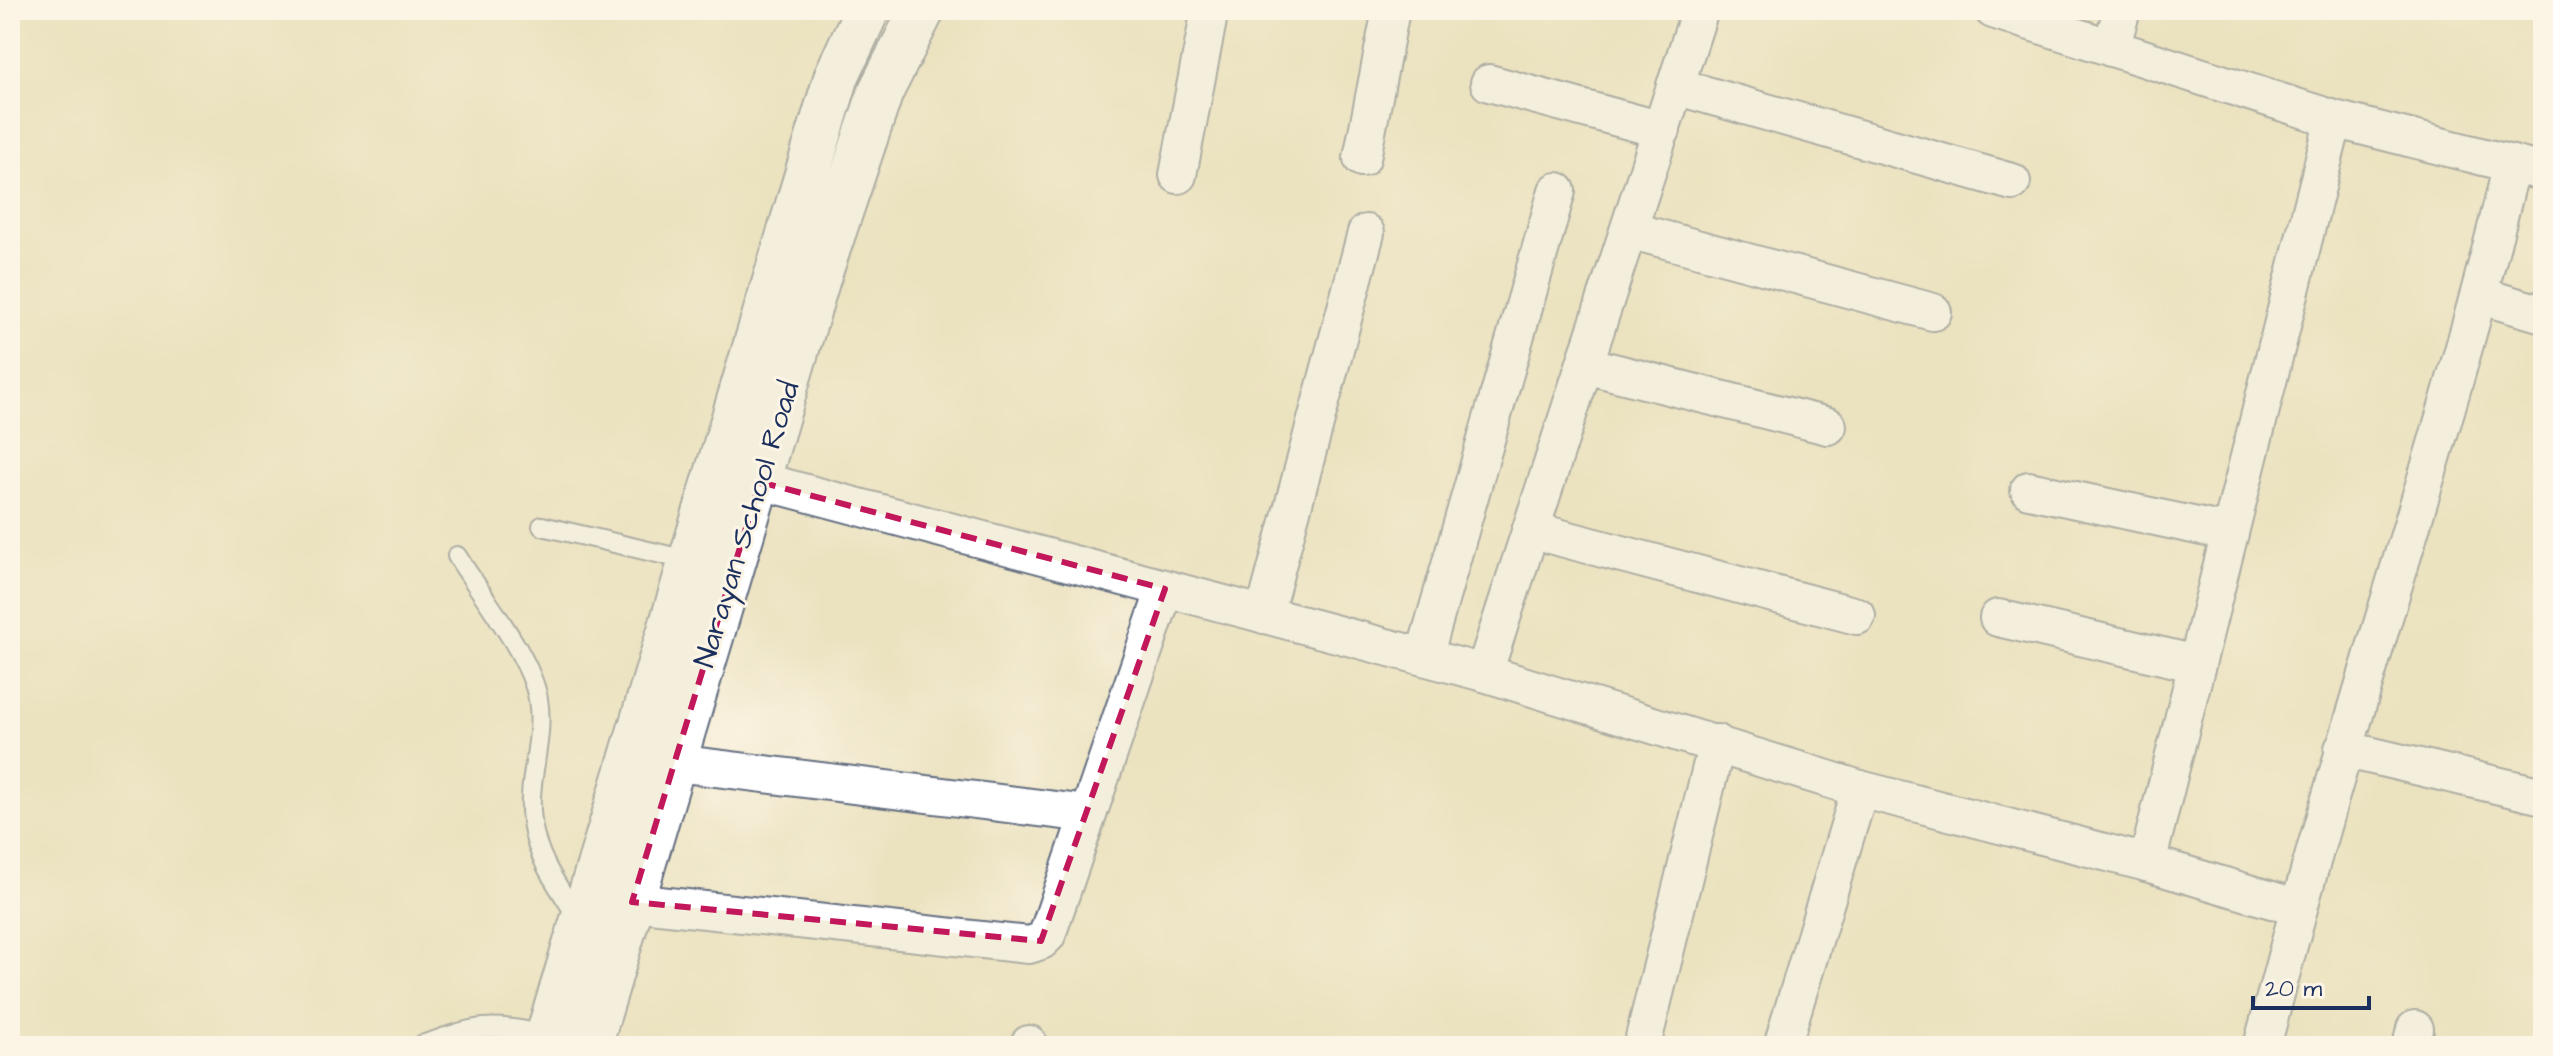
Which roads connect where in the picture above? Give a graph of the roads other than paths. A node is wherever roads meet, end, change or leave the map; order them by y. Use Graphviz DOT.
graph roads {
  1 [pos="867,10"];
  2 [pos="922,10"];
  3 [pos="1210,10"];
  4 [pos="1391,10"];
  5 [pos="1700,10"];
  6 [pos="1993,10"];
  7 [pos="2122,10"];
  8 [pos="2111,48"];
  9 [pos="1489,83"];
  10 [pos="1675,86"];
  11 [pos="2334,119"];
  12 [pos="1662,130"];
  13 [pos="1362,158"];
  14 [pos="2528,168"];
  15 [pos="1178,175"];
  16 [pos="2012,182"];
  17 [pos="1557,191"];
  18 [pos="1629,230"];
  19 [pos="1366,233"];
  20 [pos="2481,296"];
  21 [pos="1933,312"];
  22 [pos="2543,314"];
  23 [pos="1585,365"];
  24 [pos="1828,426"];
  25 [pos="719,469"];
  26 [pos="760,482"];
  27 [pos="2029,490"];
  28 [pos="542,526"];
  29 [pos="1531,530"];
  30 [pos="2230,533"];
  31 [pos="457,556"];
  32 [pos="691,561"];
  33 [pos="1165,589"];
  34 [pos="1264,615"];
  35 [pos="1857,616"];
  36 [pos="1998,618"];
  37 [pos="1424,657"];
  38 [pos="2197,664"];
  39 [pos="1484,673"];
  40 [pos="1717,743"];
  41 [pos="2343,749"];
  42 [pos="675,763"];
  43 [pos="1860,789"];
  44 [pos="2543,796"];
  45 [pos="1088,814"];
  46 [pos="2147,863"];
  47 [pos="632,902"];
  48 [pos="2299,908"];
  49 [pos="582,924"];
  50 [pos="561,1042"];
  51 [pos="422,1045"];
  52 [pos="1642,1046"];
  53 [pos="1782,1046"];
  54 [pos="2262,1046"];
  1 -- 25 [label="street"];
  2 -- 26 [label="street, Narayan School Road"];
  3 -- 15 [label="street"];
  4 -- 13 [label="street"];
  5 -- 10 [label="street"];
  6 -- 8 [label="street"];
  7 -- 8 [label="street"];
  8 -- 11 [label="street"];
  9 -- 12 [label="street"];
  10 -- 12 [label="street"];
  10 -- 16 [label="street"];
  11 -- 14 [label="street"];
  11 -- 30 [label="street"];
  12 -- 18 [label="street"];
  14 -- 20 [label="street"];
  17 -- 37 [label="street"];
  18 -- 21 [label="street"];
  18 -- 23 [label="street"];
  19 -- 34 [label="street"];
  20 -- 22 [label="street"];
  20 -- 41 [label="street"];
  23 -- 24 [label="street"];
  23 -- 29 [label="street"];
  25 -- 26 [label="street"];
  25 -- 32 [label="street"];
  26 -- 33 [label="street"];
  26 -- 42 [label="street, Narayan School Road"];
  27 -- 30 [label="street"];
  28 -- 32 [label="lane"];
  29 -- 35 [label="street"];
  29 -- 39 [label="street"];
  30 -- 38 [label="street"];
  31 -- 49 [label="lane"];
  32 -- 49 [label="street"];
  33 -- 34 [label="street"];
  33 -- 45 [label="street"];
  34 -- 37 [label="street"];
  36 -- 38 [label="street"];
  37 -- 39 [label="street"];
  38 -- 46 [label="street"];
  39 -- 40 [label="street"];
  40 -- 43 [label="street"];
  40 -- 52 [label="street"];
  41 -- 44 [label="street"];
  41 -- 48 [label="street"];
  42 -- 45 [label="street"];
  42 -- 47 [label="street, Narayan School Road"];
  43 -- 46 [label="street"];
  43 -- 53 [label="street"];
  45 -- 47 [label="street"];
  46 -- 48 [label="street"];
  47 -- 50 [label="street, Narayan School Road"];
  48 -- 54 [label="street"];
  49 -- 50 [label="street"];
  50 -- 51 [label="lane"];
}
